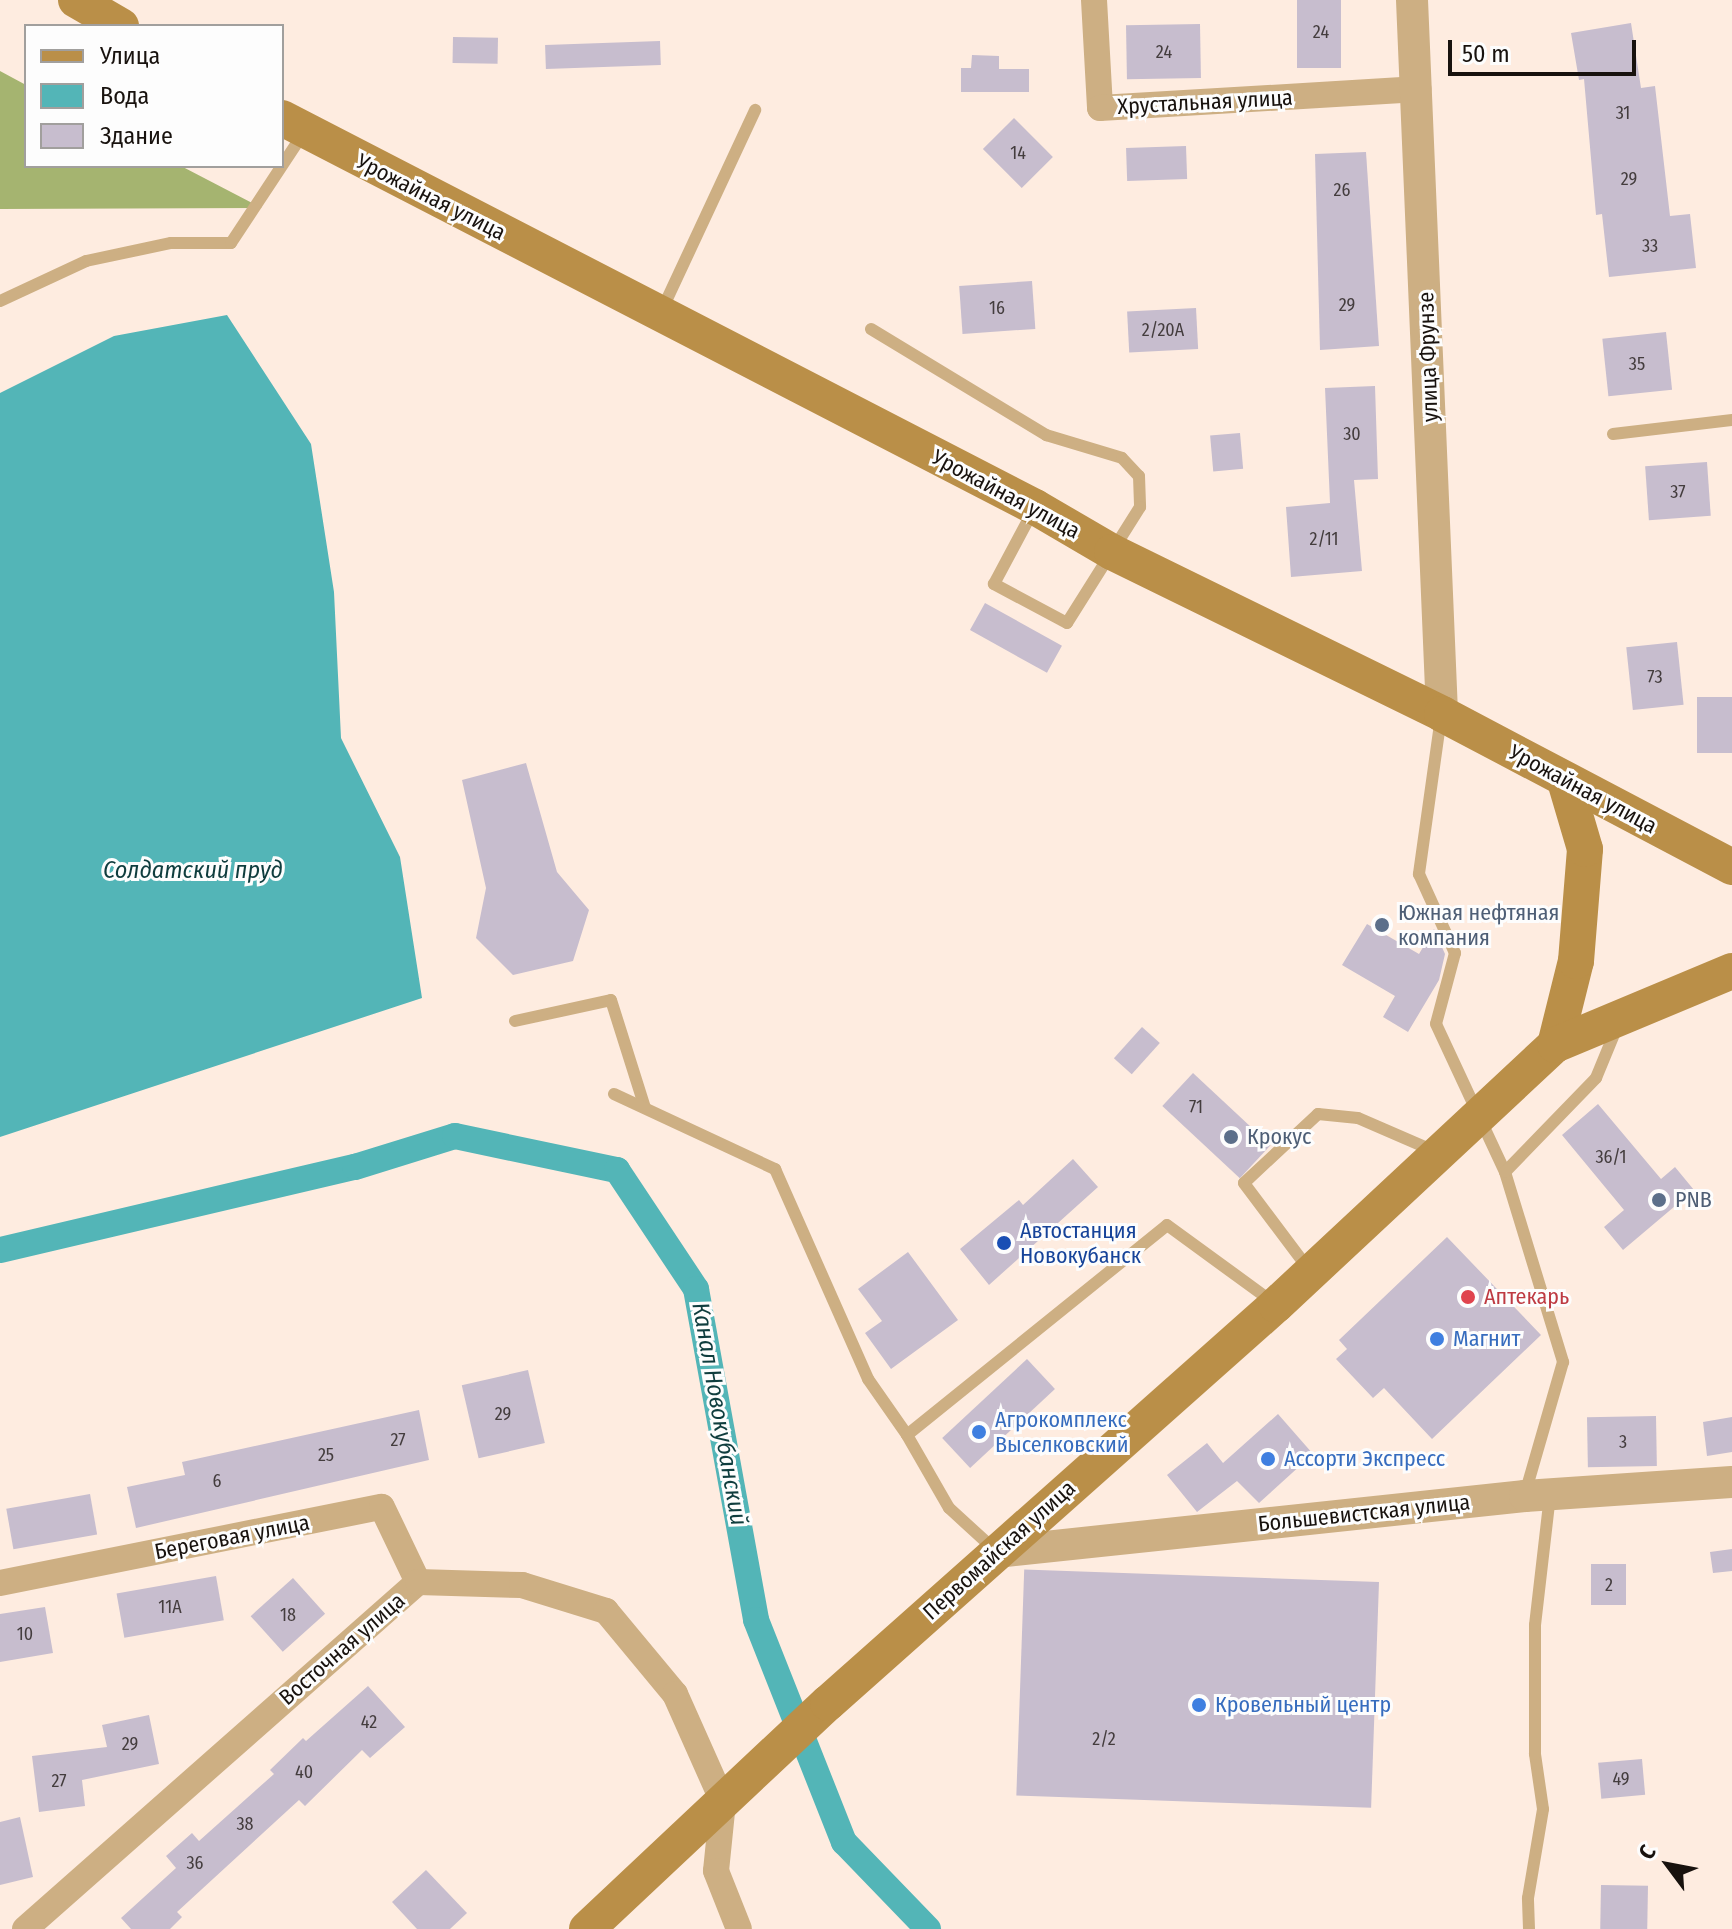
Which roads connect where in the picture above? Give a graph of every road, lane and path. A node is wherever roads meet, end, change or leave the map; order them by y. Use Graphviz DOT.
graph roads {
  1 [pos="76,0"];
  2 [pos="1094,0"];
  3 [pos="1412,0"];
  4 [pos="118,24"];
  5 [pos="1418,89"];
  6 [pos="755,110"];
  7 [pos="293,125"];
  8 [pos="270,168"];
  9 [pos="0,301"];
  10 [pos="659,315"];
  11 [pos="871,329"];
  12 [pos="1732,420"];
  13 [pos="1613,434"];
  14 [pos="1035,507"];
  15 [pos="1112,552"];
  16 [pos="1442,714"];
  17 [pos="1565,781"];
  18 [pos="1732,867"];
  19 [pos="1732,971"];
  20 [pos="1621,1017"];
  21 [pos="515,1021"];
  22 [pos="1555,1045"];
  23 [pos="614,1094"];
  24 [pos="645,1108"];
  25 [pos="1481,1116"];
  26 [pos="1441,1153"];
  27 [pos="1505,1172"];
  28 [pos="1311,1272"];
  29 [pos="1276,1305"];
  30 [pos="907,1435"];
  31 [pos="1732,1482"];
  32 [pos="1538,1496"];
  33 [pos="997,1552"];
  34 [pos="418,1582"];
  35 [pos="0,1583"];
  36 [pos="723,1802"];
  37 [pos="25,1929"];
  38 [pos="587,1929"];
  39 [pos="739,1929"];
  40 [pos="1529,1929"];
  1 -- 4 [label="main road"];
  2 -- 5 [label="street, Хрустальная улица"];
  3 -- 5 [label="street, улица Фрунзе"];
  5 -- 16 [label="street, улица Фрунзе"];
  6 -- 10 [label="lane"];
  7 -- 10 [label="main road, Урожайная улица"];
  8 -- 9 [label="lane"];
  10 -- 14 [label="main road, Урожайная улица"];
  11 -- 15 [label="lane"];
  12 -- 13 [label="lane"];
  14 -- 15 [label="main road, Урожайная улица"];
  14 -- 15 [label="lane"];
  15 -- 16 [label="main road, Урожайная улица"];
  16 -- 17 [label="main road, Урожайная улица"];
  16 -- 25 [label="lane"];
  17 -- 18 [label="main road, Урожайная улица"];
  17 -- 22 [label="main road"];
  19 -- 20 [label="main road, Первомайская улица"];
  20 -- 22 [label="main road, Первомайская улица"];
  20 -- 27 [label="lane"];
  21 -- 24 [label="lane"];
  22 -- 25 [label="main road, Первомайская улица"];
  23 -- 24 [label="lane"];
  24 -- 30 [label="lane"];
  25 -- 26 [label="main road, Первомайская улица"];
  25 -- 27 [label="lane"];
  26 -- 28 [label="main road, Первомайская улица"];
  26 -- 28 [label="lane"];
  27 -- 32 [label="lane"];
  28 -- 29 [label="main road, Первомайская улица"];
  29 -- 30 [label="lane"];
  29 -- 33 [label="main road, Первомайская улица"];
  30 -- 33 [label="lane"];
  31 -- 32 [label="street, Большевистская улица"];
  32 -- 33 [label="street, Большевистская улица"];
  32 -- 40 [label="lane"];
  33 -- 36 [label="main road, Первомайская улица"];
  34 -- 35 [label="street, Береговая улица"];
  34 -- 36 [label="street, Восточная улица"];
  34 -- 37 [label="street, Восточная улица"];
  36 -- 38 [label="main road, Первомайская улица"];
  36 -- 39 [label="street"];
}
